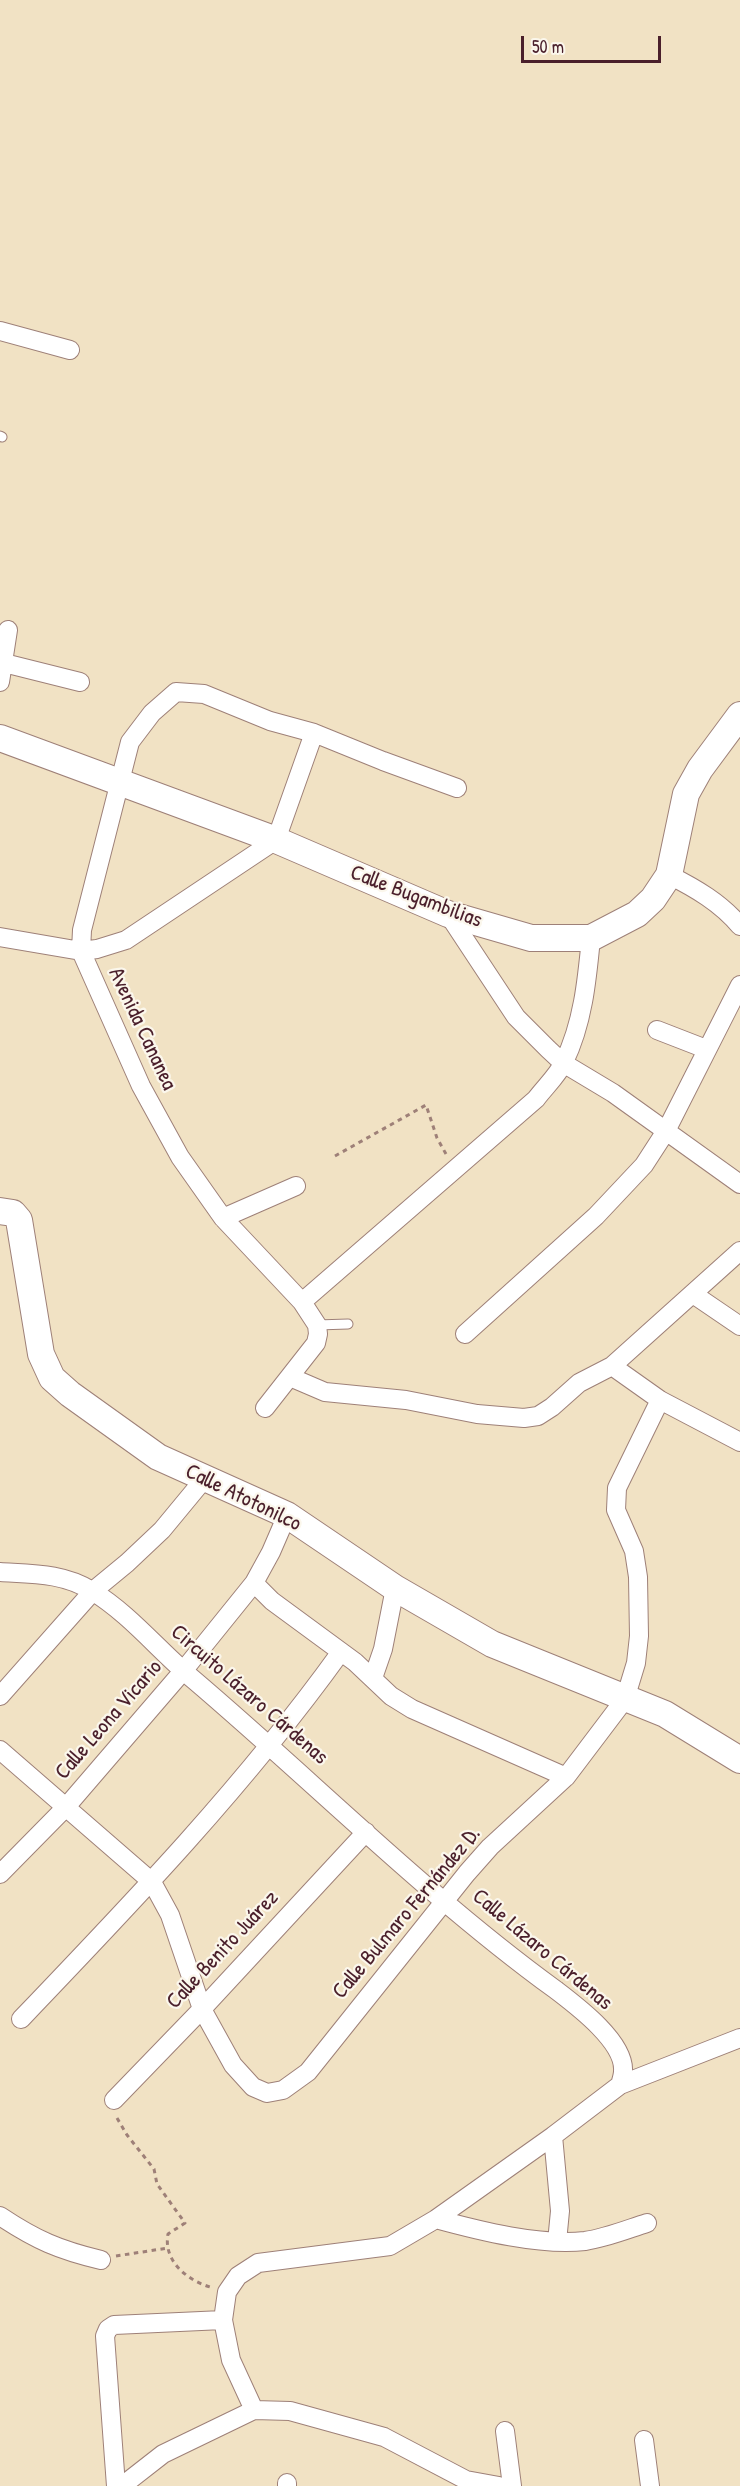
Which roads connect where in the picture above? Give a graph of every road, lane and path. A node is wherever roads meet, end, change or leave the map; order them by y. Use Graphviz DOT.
graph roads {
  1 [pos="0,331"];
  2 [pos="70,350"];
  3 [pos="8,630"];
  4 [pos="4,663"];
  5 [pos="0,682"];
  6 [pos="80,682"];
  7 [pos="740,715"];
  8 [pos="314,733"];
  9 [pos="0,738"];
  10 [pos="118,781"];
  11 [pos="458,788"];
  12 [pos="276,840"];
  13 [pos="669,875"];
  14 [pos="448,914"];
  15 [pos="740,926"];
  16 [pos="0,937"];
  17 [pos="591,938"];
  18 [pos="81,951"];
  19 [pos="740,985"];
  20 [pos="657,1030"];
  21 [pos="706,1049"];
  22 [pos="563,1063"];
  23 [pos="666,1131"];
  24 [pos="335,1156"];
  25 [pos="454,1170"];
  26 [pos="737,1177"];
  27 [pos="296,1186"];
  28 [pos="7,1212"];
  29 [pos="223,1218"];
  30 [pos="740,1251"];
  31 [pos="693,1294"];
  32 [pos="302,1302"];
  33 [pos="348,1324"];
  34 [pos="317,1325"];
  35 [pos="740,1326"];
  36 [pos="465,1334"];
  37 [pos="612,1366"];
  38 [pos="290,1377"];
  39 [pos="660,1400"];
  40 [pos="265,1408"];
  41 [pos="740,1442"];
  42 [pos="205,1478"];
  43 [pos="287,1515"];
  44 [pos="0,1572"];
  45 [pos="254,1583"];
  46 [pos="395,1588"];
  47 [pos="93,1591"];
  48 [pos="340,1653"];
  49 [pos="183,1671"];
  50 [pos="373,1678"];
  51 [pos="0,1696"];
  52 [pos="625,1699"];
  53 [pos="270,1745"];
  54 [pos="0,1750"];
  55 [pos="740,1760"];
  56 [pos="566,1777"];
  57 [pos="66,1807"];
  58 [pos="366,1832"];
  59 [pos="0,1874"];
  60 [pos="152,1882"];
  61 [pos="444,1900"];
  62 [pos="202,2009"];
  63 [pos="21,2019"];
  64 [pos="740,2038"];
  65 [pos="620,2085"];
  66 [pos="114,2100"];
  67 [pos="553,2136"];
  68 [pos="0,2216"];
  69 [pos="436,2219"];
  70 [pos="648,2223"];
  71 [pos="557,2242"];
  72 [pos="168,2248"];
  73 [pos="101,2260"];
  74 [pos="226,2292"];
  75 [pos="223,2320"];
  76 [pos="254,2410"];
  77 [pos="505,2431"];
  78 [pos="644,2440"];
  79 [pos="116,2486"];
  80 [pos="122,2486"];
  81 [pos="499,2486"];
  82 [pos="512,2486"];
  83 [pos="650,2486"];
  1 -- 2 [label="street"];
  3 -- 4 [label="street"];
  4 -- 5 [label="street"];
  4 -- 6 [label="street"];
  7 -- 13 [label="street, Calle Bugambilias"];
  8 -- 10 [label="street, Avenida Cananea"];
  8 -- 11 [label="street"];
  8 -- 12 [label="street"];
  9 -- 10 [label="street, Calle Bugambilias"];
  10 -- 12 [label="street, Calle Bugambilias"];
  10 -- 18 [label="street, Avenida Cananea"];
  12 -- 14 [label="street, Calle Bugambilias"];
  12 -- 18 [label="street"];
  13 -- 15 [label="street"];
  13 -- 17 [label="street, Calle Bugambilias"];
  14 -- 17 [label="street, Calle Bugambilias"];
  14 -- 22 [label="street"];
  16 -- 18 [label="street"];
  17 -- 22 [label="street"];
  18 -- 29 [label="street, Avenida Cananea"];
  19 -- 21 [label="street"];
  20 -- 21 [label="street"];
  21 -- 23 [label="street"];
  22 -- 23 [label="street"];
  22 -- 25 [label="street"];
  23 -- 26 [label="street"];
  23 -- 36 [label="street"];
  24 -- 25 [label="path"];
  25 -- 32 [label="street"];
  27 -- 29 [label="street"];
  28 -- 42 [label="street, Calle Atotonilco"];
  29 -- 32 [label="street, Avenida Cananea"];
  30 -- 31 [label="street"];
  31 -- 35 [label="street"];
  31 -- 37 [label="street"];
  32 -- 34 [label="street, Avenida Cananea"];
  33 -- 34 [label="lane"];
  34 -- 38 [label="street"];
  37 -- 38 [label="street"];
  37 -- 39 [label="street"];
  38 -- 40 [label="street"];
  39 -- 41 [label="street"];
  39 -- 52 [label="street"];
  42 -- 43 [label="street, Calle Atotonilco"];
  42 -- 47 [label="street"];
  43 -- 45 [label="street, Calle Leona Vicario"];
  43 -- 46 [label="street, Calle Atotonilco"];
  44 -- 47 [label="street, Circuito Lázaro Cárdenas"];
  45 -- 48 [label="street"];
  45 -- 49 [label="street, Calle Leona Vicario"];
  46 -- 50 [label="street"];
  46 -- 52 [label="street, Calle Atotonilco"];
  47 -- 49 [label="street, Circuito Lázaro Cárdenas"];
  47 -- 51 [label="street"];
  48 -- 50 [label="street"];
  48 -- 53 [label="street"];
  49 -- 53 [label="street, Circuito Lázaro Cárdenas"];
  49 -- 57 [label="street, Calle Leona Vicario"];
  50 -- 56 [label="street"];
  52 -- 55 [label="street, Calle Atotonilco"];
  52 -- 56 [label="street, Calle Bulmaro Fernández D."];
  53 -- 58 [label="street, Circuito Lázaro Cárdenas"];
  53 -- 60 [label="street"];
  54 -- 57 [label="street"];
  56 -- 61 [label="street, Calle Bulmaro Fernández D."];
  57 -- 59 [label="street, Calle Leona Vicario"];
  57 -- 60 [label="street"];
  58 -- 61 [label="street, Circuito Lázaro Cárdenas"];
  58 -- 62 [label="street, Calle Benito Juárez"];
  60 -- 62 [label="street"];
  60 -- 63 [label="street"];
  61 -- 62 [label="street, Calle Bulmaro Fernández D."];
  61 -- 65 [label="street, Calle Lázaro Cárdenas"];
  62 -- 66 [label="street, Calle Benito Juárez"];
  64 -- 65 [label="street"];
  65 -- 67 [label="street"];
  66 -- 72 [label="path"];
  67 -- 69 [label="street"];
  67 -- 71 [label="street"];
  68 -- 73 [label="street"];
  69 -- 71 [label="street"];
  69 -- 74 [label="street"];
  70 -- 71 [label="street"];
  72 -- 73 [label="path"];
  72 -- 74 [label="path"];
  74 -- 75 [label="street"];
  75 -- 76 [label="street"];
  75 -- 79 [label="street"];
  76 -- 80 [label="street"];
  76 -- 81 [label="street"];
  77 -- 82 [label="street"];
  78 -- 83 [label="street"];
}
